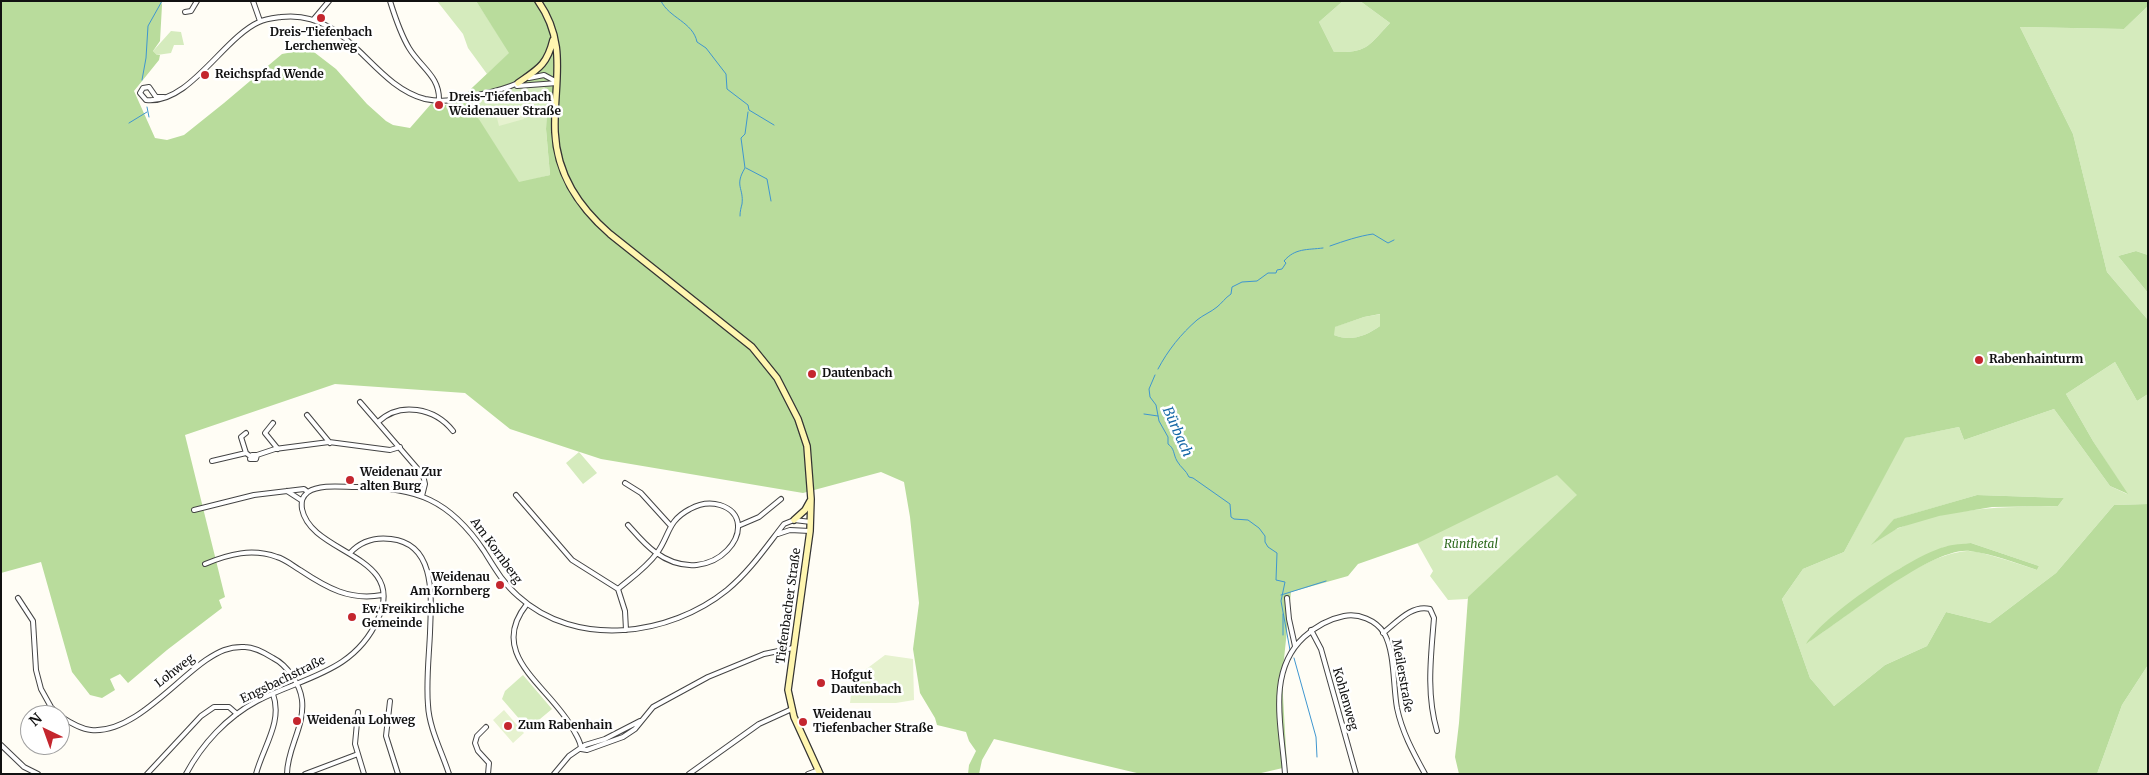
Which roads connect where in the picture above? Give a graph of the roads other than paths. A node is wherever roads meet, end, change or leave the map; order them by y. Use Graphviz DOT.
graph roads {
  1 [pos="197,1"];
  2 [pos="253,1"];
  3 [pos="329,1"];
  4 [pos="390,1"];
  5 [pos="538,1"];
  6 [pos="185,12"];
  7 [pos="313,20"];
  8 [pos="260,21"];
  9 [pos="554,38"];
  10 [pos="558,83"];
  11 [pos="515,84"];
  12 [pos="164,97"];
  13 [pos="439,101"];
  14 [pos="360,402"];
  15 [pos="307,415"];
  16 [pos="378,422"];
  17 [pos="273,423"];
  18 [pos="453,431"];
  19 [pos="246,433"];
  20 [pos="330,442"];
  21 [pos="400,447"];
  22 [pos="278,448"];
  23 [pos="246,453"];
  24 [pos="212,461"];
  25 [pos="625,483"];
  26 [pos="287,491"];
  27 [pos="308,492"];
  28 [pos="422,496"];
  29 [pos="516,496"];
  30 [pos="812,499"];
  31 [pos="302,500"];
  32 [pos="780,500"];
  33 [pos="194,510"];
  34 [pos="794,520"];
  35 [pos="810,522"];
  36 [pos="628,525"];
  37 [pos="670,526"];
  38 [pos="738,526"];
  39 [pos="810,531"];
  40 [pos="776,535"];
  41 [pos="350,553"];
  42 [pos="656,554"];
  43 [pos="206,564"];
  44 [pos="618,590"];
  45 [pos="382,595"];
  46 [pos="18,598"];
  47 [pos="1287,598"];
  48 [pos="527,604"];
  49 [pos="626,630"];
  50 [pos="1311,630"];
  51 [pos="1383,633"];
  52 [pos="1295,646"];
  53 [pos="793,648"];
  54 [pos="297,685"];
  55 [pos="273,694"];
  56 [pos="390,701"];
  57 [pos="50,705"];
  58 [pos="792,709"];
  59 [pos="358,712"];
  60 [pos="237,714"];
  61 [pos="70,722"];
  62 [pos="486,727"];
  63 [pos="1436,731"];
  64 [pos="1,745"];
  65 [pos="581,749"];
  66 [pos="358,754"];
  67 [pos="819,772"];
  68 [pos="38,774"];
  69 [pos="146,774"];
  70 [pos="186,774"];
  71 [pos="256,774"];
  72 [pos="287,774"];
  73 [pos="305,774"];
  74 [pos="364,774"];
  75 [pos="398,774"];
  76 [pos="449,774"];
  77 [pos="488,774"];
  78 [pos="554,774"];
  79 [pos="689,774"];
  80 [pos="808,774"];
  81 [pos="1285,774"];
  82 [pos="1356,774"];
  83 [pos="1425,774"];
  1 -- 6 [label="street"];
  2 -- 8 [label="street"];
  3 -- 7 [label="street"];
  4 -- 13 [label="street"];
  5 -- 9 [label="street, Tiefenbacher Straße"];
  7 -- 8 [label="street"];
  7 -- 13 [label="street"];
  8 -- 12 [label="street"];
  9 -- 10 [label="street, Tiefenbacher Straße"];
  9 -- 11 [label="street"];
  10 -- 11 [label="street"];
  10 -- 11 [label="street"];
  10 -- 30 [label="street, Tiefenbacher Straße"];
  11 -- 13 [label="street"];
  12 -- 12 [label="street"];
  14 -- 16 [label="street"];
  15 -- 20 [label="street"];
  16 -- 18 [label="street"];
  16 -- 21 [label="street"];
  17 -- 22 [label="street"];
  19 -- 23 [label="street"];
  20 -- 21 [label="street"];
  20 -- 22 [label="street"];
  21 -- 28 [label="street"];
  22 -- 23 [label="street"];
  23 -- 24 [label="street"];
  25 -- 37 [label="street"];
  26 -- 27 [label="street, Am Kornberg"];
  26 -- 31 [label="street"];
  26 -- 33 [label="street, Am Kornberg"];
  27 -- 28 [label="street, Am Kornberg"];
  27 -- 31 [label="street"];
  28 -- 48 [label="street, Am Kornberg"];
  29 -- 44 [label="street"];
  30 -- 34 [label="street"];
  30 -- 35 [label="street, Tiefenbacher Straße"];
  31 -- 41 [label="street, Engsbachstraße"];
  32 -- 38 [label="street"];
  34 -- 35 [label="street"];
  34 -- 40 [label="street, Am Kornberg"];
  35 -- 39 [label="street, Tiefenbacher Straße"];
  36 -- 42 [label="street"];
  37 -- 38 [label="street"];
  37 -- 42 [label="street"];
  38 -- 42 [label="street"];
  39 -- 40 [label="street"];
  39 -- 53 [label="street, Tiefenbacher Straße"];
  40 -- 49 [label="street, Am Kornberg"];
  41 -- 45 [label="street, Engsbachstraße"];
  41 -- 76 [label="street"];
  42 -- 44 [label="street"];
  43 -- 45 [label="street"];
  44 -- 49 [label="street"];
  45 -- 54 [label="street, Engsbachstraße"];
  46 -- 57 [label="street, Lohweg"];
  47 -- 52 [label="street"];
  48 -- 49 [label="street, Am Kornberg"];
  48 -- 65 [label="street"];
  50 -- 51 [label="street, Meilerstraße"];
  50 -- 52 [label="street, Meilerstraße"];
  50 -- 82 [label="street, Kohlenweg"];
  51 -- 63 [label="street"];
  51 -- 83 [label="street, Meilerstraße"];
  52 -- 81 [label="street, Meilerstraße"];
  53 -- 58 [label="street, Tiefenbacher Straße"];
  53 -- 65 [label="street"];
  54 -- 55 [label="street, Engsbachstraße"];
  54 -- 61 [label="street, Lohweg"];
  54 -- 72 [label="street"];
  55 -- 60 [label="street, Engsbachstraße"];
  55 -- 71 [label="street"];
  56 -- 75 [label="street"];
  58 -- 67 [label="street, Tiefenbacher Straße"];
  58 -- 79 [label="street"];
  59 -- 66 [label="street"];
  60 -- 69 [label="street"];
  60 -- 70 [label="street, Engsbachstraße"];
  62 -- 77 [label="street"];
  64 -- 68 [label="street"];
  65 -- 78 [label="street"];
  66 -- 73 [label="street"];
  66 -- 74 [label="street"];
  67 -- 80 [label="street"];
}
